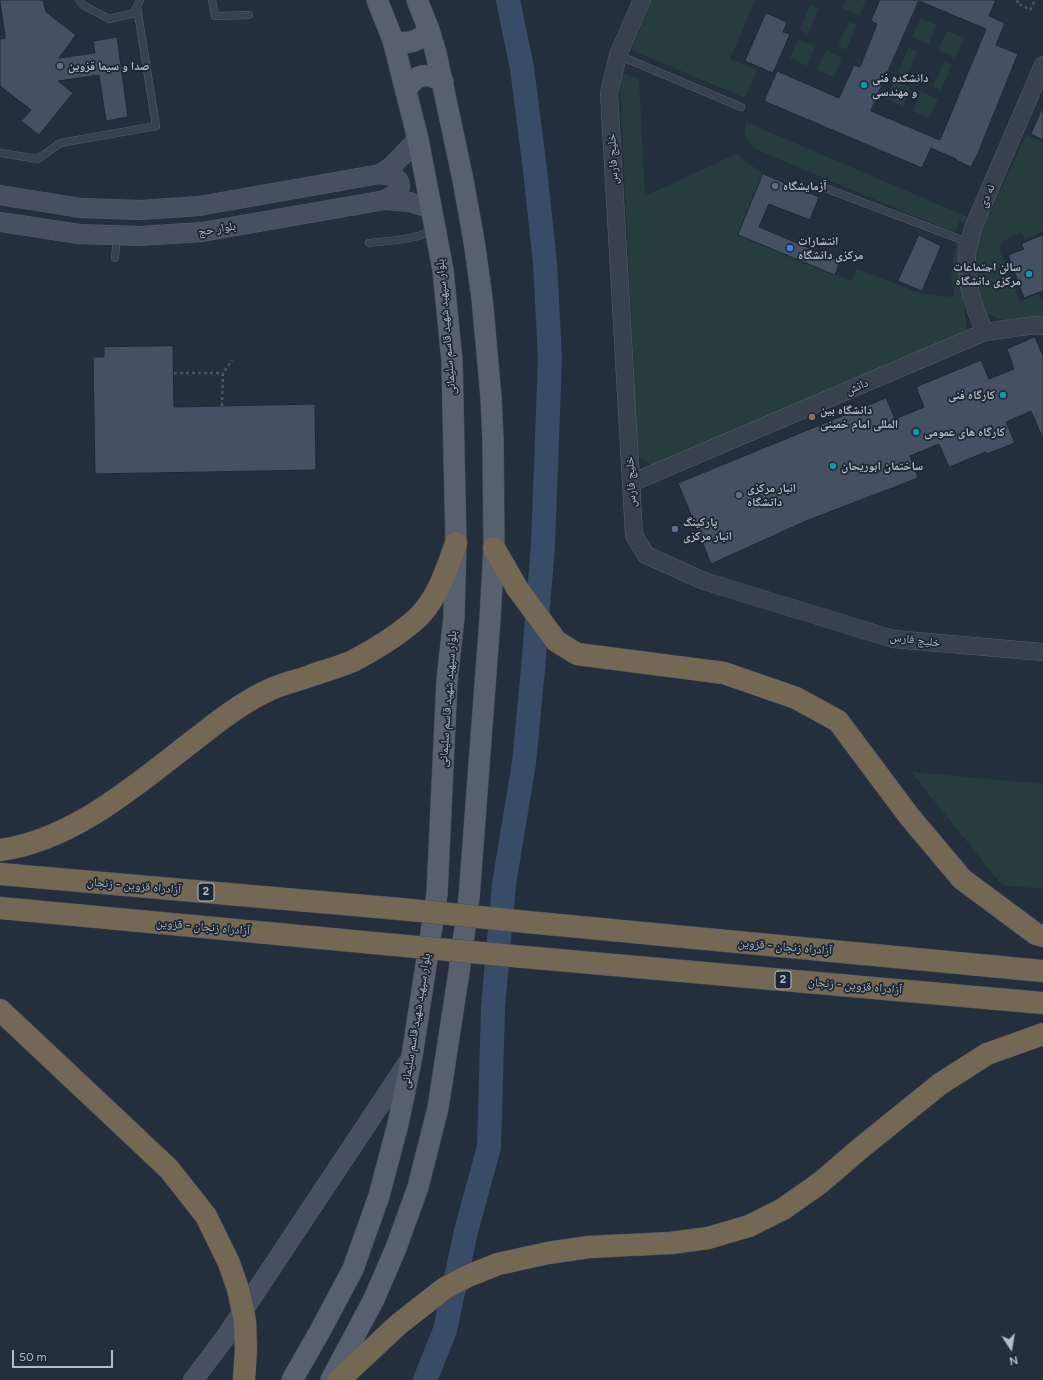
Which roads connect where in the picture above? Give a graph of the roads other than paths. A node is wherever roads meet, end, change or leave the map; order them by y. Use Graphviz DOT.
graph roads {
  1 [pos="79,0"];
  2 [pos="212,0"];
  3 [pos="377,0"];
  4 [pos="417,0"];
  5 [pos="642,0"];
  6 [pos="138,3"];
  7 [pos="249,15"];
  8 [pos="429,30"];
  9 [pos="393,40"];
  10 [pos="618,55"];
  11 [pos="1043,65"];
  12 [pos="443,82"];
  13 [pos="406,90"];
  14 [pos="741,107"];
  15 [pos="418,139"];
  16 [pos="0,153"];
  17 [pos="380,174"];
  18 [pos="825,188"];
  19 [pos="0,195"];
  20 [pos="385,200"];
  21 [pos="433,216"];
  22 [pos="0,222"];
  23 [pos="117,236"];
  24 [pos="369,243"];
  25 [pos="970,243"];
  26 [pos="115,258"];
  27 [pos="1043,326"];
  28 [pos="985,332"];
  29 [pos="631,483"];
  30 [pos="456,543"];
  31 [pos="494,548"];
  32 [pos="1043,652"];
  33 [pos="0,850"];
  34 [pos="0,874"];
  35 [pos="0,908"];
  36 [pos="527,922"];
  37 [pos="1043,936"];
  38 [pos="524,957"];
  39 [pos="1043,971"];
  40 [pos="1043,1003"];
  41 [pos="0,1010"];
  42 [pos="1043,1034"];
  43 [pos="412,1056"];
  44 [pos="193,1380"];
  45 [pos="244,1380"];
  46 [pos="292,1380"];
  47 [pos="331,1380"];
  48 [pos="339,1380"];
  1 -- 6 [label="lane"];
  2 -- 7 [label="lane"];
  3 -- 9 [label="main road, بلوار سپهبد شهید قاسم سلیمانی"];
  4 -- 8 [label="main road"];
  5 -- 10 [label="street, خلیج فارس"];
  6 -- 16 [label="lane"];
  8 -- 9 [label="main road"];
  8 -- 12 [label="main road"];
  9 -- 13 [label="main road, بلوار سپهبد شهید قاسم سلیمانی"];
  10 -- 14 [label="lane"];
  10 -- 29 [label="street, خلیج فارس"];
  11 -- 25 [label="street, نه دی"];
  12 -- 13 [label="main road"];
  12 -- 31 [label="main road"];
  13 -- 15 [label="main road, بلوار سپهبد شهید قاسم سلیمانی"];
  15 -- 17 [label="main road"];
  15 -- 21 [label="main road, بلوار سپهبد شهید قاسم سلیمانی"];
  17 -- 19 [label="main road"];
  17 -- 20 [label="main road"];
  18 -- 25 [label="lane"];
  20 -- 21 [label="main road, بلوار حج"];
  20 -- 23 [label="main road, بلوار حج"];
  21 -- 24 [label="lane"];
  21 -- 30 [label="main road, بلوار سپهبد شهید قاسم سلیمانی"];
  22 -- 23 [label="main road, بلوار حج"];
  23 -- 26 [label="lane"];
  25 -- 28 [label="street, نه دی"];
  27 -- 28 [label="street, دانش"];
  28 -- 29 [label="street, دانش"];
  29 -- 32 [label="street, خلیج فارس"];
  30 -- 33 [label="highway"];
  30 -- 43 [label="main road, بلوار سپهبد شهید قاسم سلیمانی"];
  31 -- 37 [label="highway"];
  31 -- 47 [label="main road"];
  34 -- 36 [label="highway, آزادراه قزوین - زنجان / 2, bridge"];
  35 -- 38 [label="highway, آزادراه زنجان - قزوین / 2, bridge"];
  36 -- 39 [label="highway, آزادراه زنجان - قزوین / 2"];
  38 -- 40 [label="highway, آزادراه قزوین - زنجان / 2"];
  41 -- 45 [label="highway"];
  42 -- 48 [label="highway"];
  43 -- 44 [label="main road"];
  43 -- 46 [label="main road, بلوار سپهبد شهید قاسم سلیمانی"];
}
